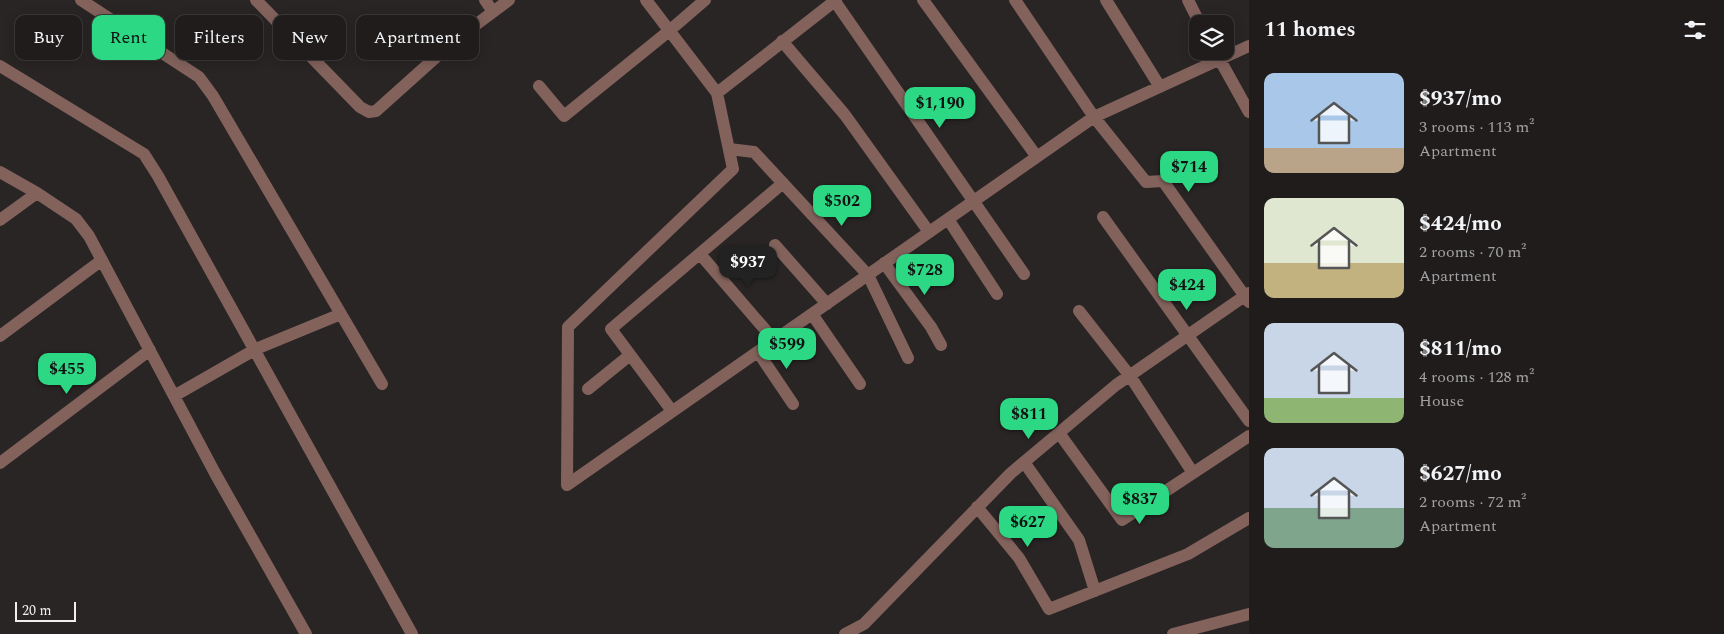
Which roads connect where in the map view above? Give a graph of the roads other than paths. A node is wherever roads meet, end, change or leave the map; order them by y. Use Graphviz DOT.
graph roads {
  1 [pos="81,0"];
  2 [pos="256,0"];
  3 [pos="485,0"];
  4 [pos="509,0"];
  5 [pos="646,0"];
  6 [pos="704,0"];
  7 [pos="835,0"];
  8 [pos="923,0"];
  9 [pos="1015,0"];
  10 [pos="1106,0"];
  11 [pos="1188,0"];
  12 [pos="493,12"];
  13 [pos="1196,15"];
  14 [pos="669,31"];
  15 [pos="782,41"];
  16 [pos="1249,46"];
  17 [pos="1234,50"];
  18 [pos="1208,60"];
  19 [pos="1220,60"];
  20 [pos="0,66"];
  21 [pos="538,86"];
  22 [pos="1160,86"];
  23 [pos="717,93"];
  24 [pos="1249,112"];
  25 [pos="1094,117"];
  26 [pos="729,149"];
  27 [pos="1037,157"];
  28 [pos="0,172"];
  29 [pos="783,183"];
  30 [pos="37,194"];
  31 [pos="974,201"];
  32 [pos="1103,217"];
  33 [pos="948,219"];
  34 [pos="0,220"];
  35 [pos="929,232"];
  36 [pos="776,245"];
  37 [pos="700,254"];
  38 [pos="102,260"];
  39 [pos="884,263"];
  40 [pos="1024,274"];
  41 [pos="868,275"];
  42 [pos="997,294"];
  43 [pos="1248,297"];
  44 [pos="827,304"];
  45 [pos="1079,311"];
  46 [pos="341,314"];
  47 [pos="812,314"];
  48 [pos="0,336"];
  49 [pos="1187,336"];
  50 [pos="774,340"];
  51 [pos="941,345"];
  52 [pos="150,350"];
  53 [pos="256,350"];
  54 [pos="758,352"];
  55 [pos="630,355"];
  56 [pos="908,358"];
  57 [pos="1130,376"];
  58 [pos="382,384"];
  59 [pos="860,384"];
  60 [pos="588,389"];
  61 [pos="174,396"];
  62 [pos="793,404"];
  63 [pos="672,411"];
  64 [pos="1249,421"];
  65 [pos="1059,432"];
  66 [pos="1249,436"];
  67 [pos="1024,462"];
  68 [pos="0,463"];
  69 [pos="1193,473"];
  70 [pos="977,507"];
  71 [pos="1249,518"];
  72 [pos="1095,591"];
  73 [pos="1249,614"];
  74 [pos="1199,631"];
  75 [pos="306,634"];
  76 [pos="412,634"];
  77 [pos="845,634"];
  78 [pos="1172,634"];
  1 -- 46 [label="street"];
  2 -- 12 [label="street"];
  3 -- 12 [label="street"];
  4 -- 12 [label="street"];
  5 -- 14 [label="street"];
  6 -- 14 [label="street"];
  7 -- 15 [label="street"];
  7 -- 31 [label="street"];
  8 -- 27 [label="street"];
  9 -- 25 [label="street"];
  10 -- 22 [label="street"];
  11 -- 13 [label="street"];
  14 -- 21 [label="street"];
  14 -- 23 [label="street"];
  15 -- 23 [label="street"];
  15 -- 35 [label="street"];
  16 -- 17 [label="street"];
  18 -- 22 [label="street"];
  19 -- 24 [label="street"];
  20 -- 53 [label="street"];
  22 -- 25 [label="street"];
  23 -- 26 [label="street"];
  25 -- 27 [label="street"];
  25 -- 43 [label="street"];
  26 -- 29 [label="street"];
  26 -- 63 [label="street"];
  27 -- 31 [label="street"];
  28 -- 30 [label="street"];
  29 -- 37 [label="street"];
  29 -- 41 [label="street"];
  30 -- 34 [label="street"];
  30 -- 38 [label="street"];
  31 -- 33 [label="street"];
  31 -- 40 [label="street"];
  32 -- 49 [label="street"];
  33 -- 35 [label="street"];
  33 -- 42 [label="street"];
  35 -- 39 [label="street"];
  36 -- 44 [label="street"];
  37 -- 50 [label="street"];
  37 -- 55 [label="street"];
  38 -- 48 [label="street"];
  38 -- 52 [label="street"];
  39 -- 41 [label="street"];
  39 -- 51 [label="street"];
  41 -- 44 [label="street"];
  41 -- 56 [label="street"];
  43 -- 49 [label="street"];
  44 -- 47 [label="street"];
  45 -- 57 [label="street"];
  46 -- 53 [label="street"];
  46 -- 58 [label="street"];
  47 -- 50 [label="street"];
  47 -- 59 [label="street"];
  49 -- 57 [label="street"];
  49 -- 64 [label="street"];
  50 -- 54 [label="street"];
  52 -- 61 [label="street"];
  52 -- 68 [label="street"];
  53 -- 61 [label="street"];
  53 -- 76 [label="street"];
  54 -- 62 [label="street"];
  54 -- 63 [label="street"];
  55 -- 60 [label="street"];
  55 -- 63 [label="street"];
  57 -- 65 [label="street"];
  57 -- 69 [label="street"];
  61 -- 75 [label="street"];
  65 -- 67 [label="street"];
  65 -- 69 [label="street"];
  66 -- 69 [label="street"];
  67 -- 70 [label="street"];
  67 -- 72 [label="street"];
  70 -- 72 [label="street"];
  70 -- 77 [label="street"];
  71 -- 72 [label="street"];
  73 -- 74 [label="street"];
  74 -- 78 [label="street"];
}
